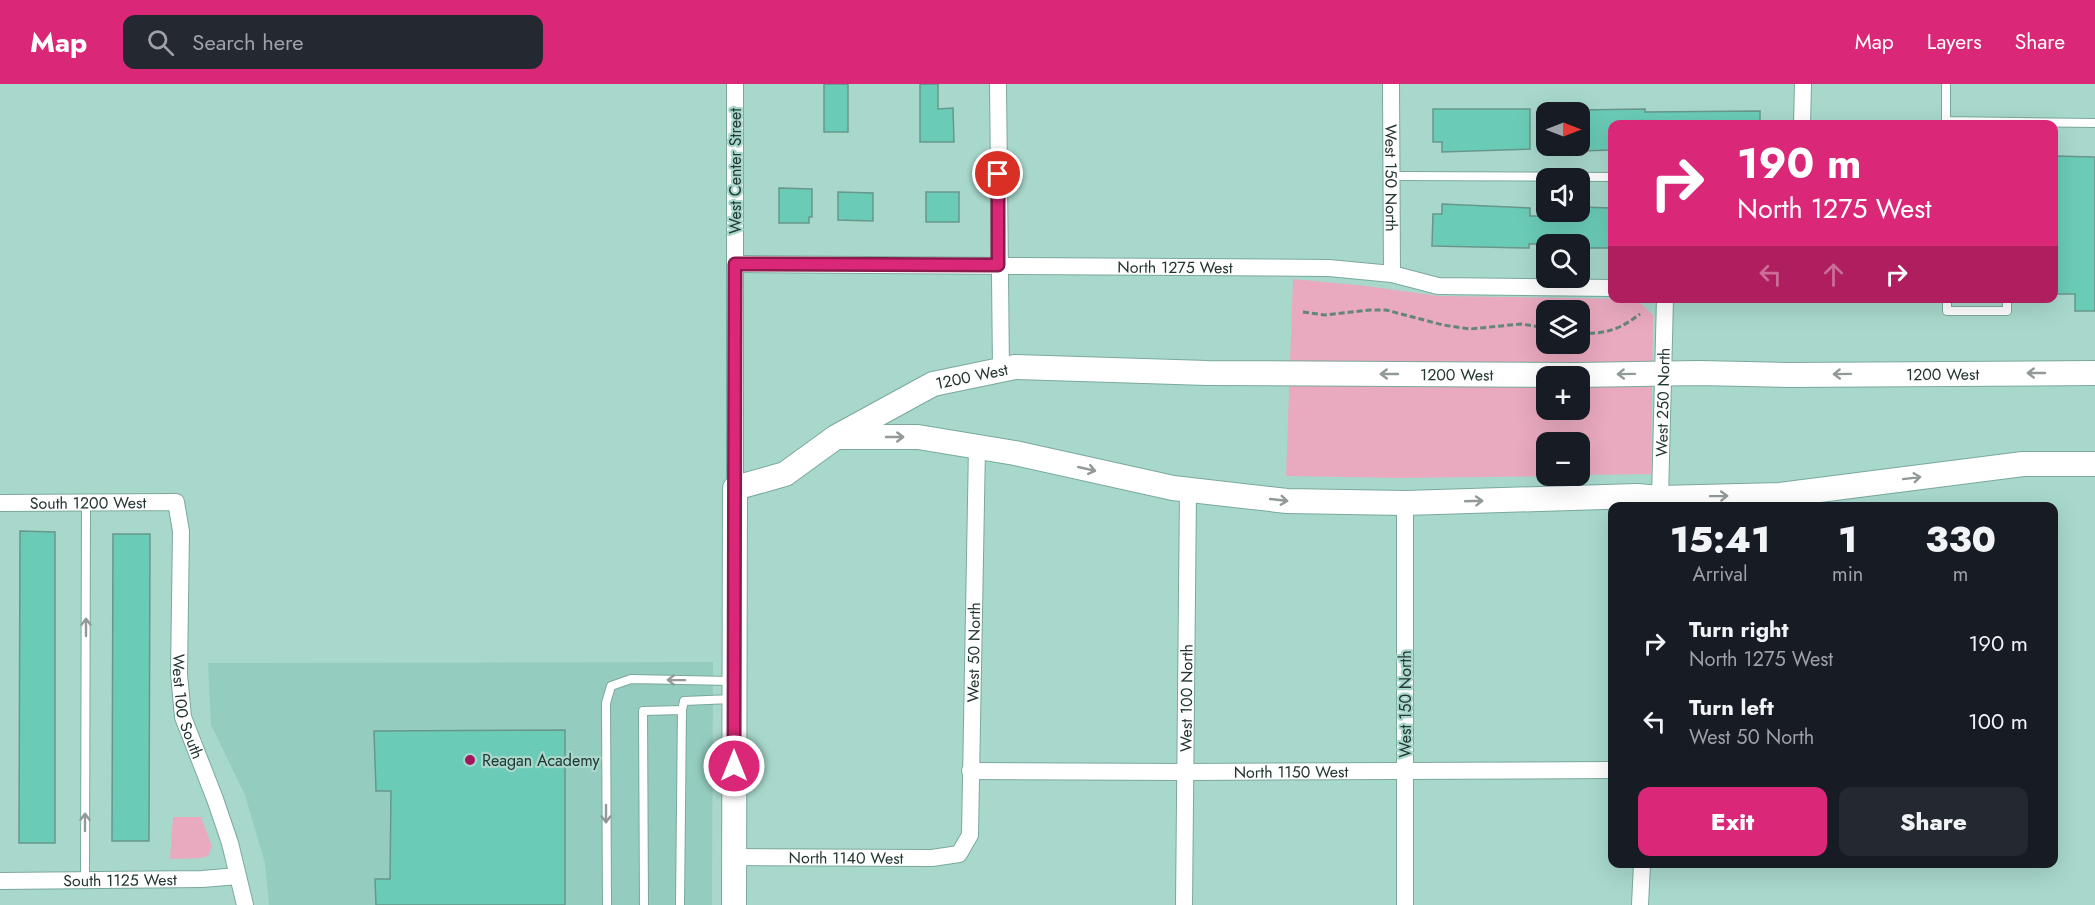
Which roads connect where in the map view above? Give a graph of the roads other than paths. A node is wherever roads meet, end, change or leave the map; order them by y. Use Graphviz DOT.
graph roads {
  1 [pos="735,84"];
  2 [pos="998,84"];
  3 [pos="1391,84"];
  4 [pos="1803,84"];
  5 [pos="1946,84"];
  6 [pos="1802,120"];
  7 [pos="1946,120"];
  8 [pos="2058,123"];
  9 [pos="2095,123"];
  10 [pos="1392,176"];
  11 [pos="1608,177"];
  12 [pos="735,264"];
  13 [pos="998,265"];
  14 [pos="1392,274"];
  15 [pos="1608,288"];
  16 [pos="1665,303"];
  17 [pos="1947,303"];
  18 [pos="2007,303"];
  19 [pos="1000,370"];
  20 [pos="2095,373"];
  21 [pos="1663,374"];
  22 [pos="836,437"];
  23 [pos="977,446"];
  24 [pos="2095,464"];
  25 [pos="735,488"];
  26 [pos="1188,490"];
  27 [pos="176,502"];
  28 [pos="1659,502"];
  29 [pos="0,503"];
  30 [pos="86,503"];
  31 [pos="1405,503"];
  32 [pos="735,690"];
  33 [pos="682,710"];
  34 [pos="1608,770"];
  35 [pos="970,771"];
  36 [pos="1405,771"];
  37 [pos="1185,772"];
  38 [pos="959,854"];
  39 [pos="734,857"];
  40 [pos="1642,868"];
  41 [pos="238,876"];
  42 [pos="85,880"];
  43 [pos="0,881"];
  44 [pos="245,905"];
  45 [pos="607,905"];
  46 [pos="644,905"];
  47 [pos="680,905"];
  48 [pos="734,905"];
  49 [pos="1184,905"];
  50 [pos="1405,905"];
  51 [pos="1640,905"];
  1 -- 12 [label="street, West Center Street"];
  2 -- 13 [label="street"];
  3 -- 10 [label="street, West 150 North"];
  4 -- 6 [label="street"];
  5 -- 7 [label="lane"];
  8 -- 9 [label="lane"];
  10 -- 11 [label="lane"];
  10 -- 14 [label="street, West 150 North"];
  12 -- 13 [label="street, North 1275 West"];
  12 -- 25 [label="street, West Center Street"];
  13 -- 14 [label="street, North 1275 West"];
  13 -- 19 [label="street"];
  14 -- 15 [label="street, North 1275 West"];
  16 -- 21 [label="street, West 250 North"];
  17 -- 18 [label="lane"];
  21 -- 19 [label="street, 1200 West, one-way"];
  19 -- 22 [label="street, 1200 West"];
  20 -- 21 [label="street, 1200 West, one-way"];
  21 -- 28 [label="street, West 250 North"];
  22 -- 23 [label="street, one-way"];
  22 -- 25 [label="street, 1200 West"];
  23 -- 26 [label="street, one-way"];
  23 -- 35 [label="street, West 50 North"];
  28 -- 24 [label="street, one-way"];
  25 -- 32 [label="street, West Center Street"];
  26 -- 31 [label="street, one-way"];
  26 -- 37 [label="street, West 100 North"];
  27 -- 30 [label="street, South 1200 West"];
  27 -- 41 [label="street, West 100 South"];
  31 -- 28 [label="street, one-way"];
  29 -- 30 [label="street, South 1200 West"];
  42 -- 30 [label="lane, one-way"];
  31 -- 36 [label="street, West 150 North"];
  32 -- 33 [label="lane"];
  32 -- 39 [label="street, West Center Street"];
  32 -- 45 [label="lane, one-way"];
  33 -- 46 [label="lane"];
  33 -- 47 [label="lane"];
  34 -- 36 [label="street, North 1150 West"];
  35 -- 37 [label="street, North 1150 West"];
  35 -- 38 [label="street, West 50 North"];
  36 -- 37 [label="street, North 1150 West"];
  36 -- 50 [label="street, West 150 North"];
  37 -- 49 [label="street, West 100 North"];
  38 -- 39 [label="street, North 1140 West"];
  39 -- 48 [label="street, West Center Street"];
  40 -- 51 [label="street"];
  41 -- 42 [label="street, South 1125 West"];
  41 -- 44 [label="street, West 100 South"];
  42 -- 43 [label="street, South 1125 West"];
}
